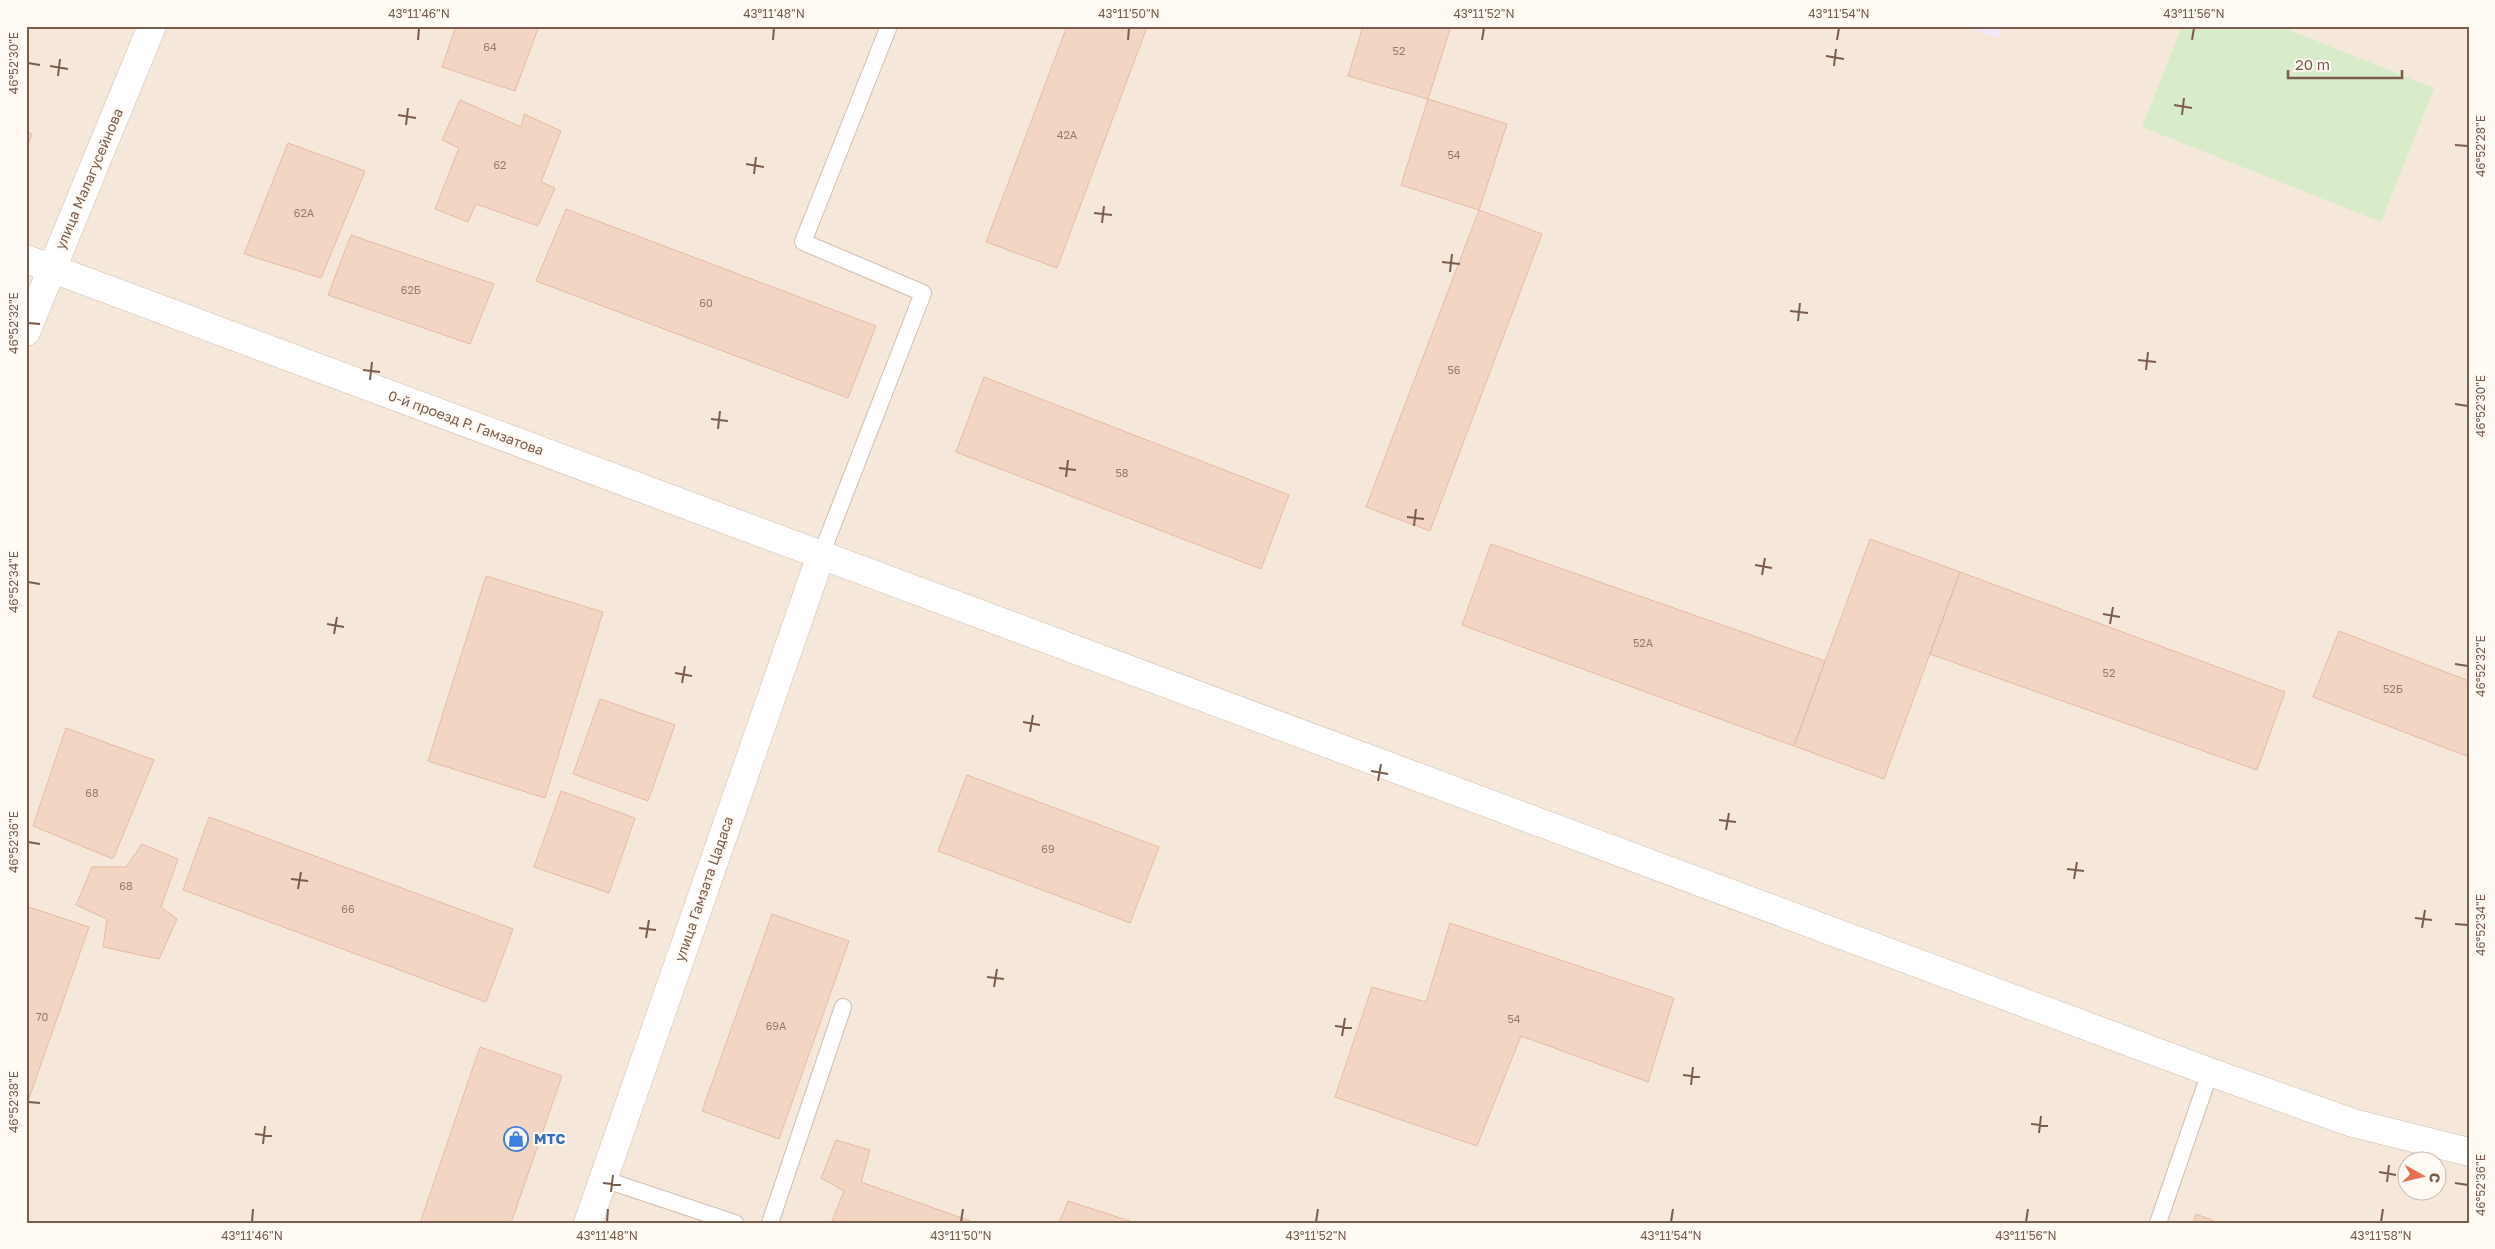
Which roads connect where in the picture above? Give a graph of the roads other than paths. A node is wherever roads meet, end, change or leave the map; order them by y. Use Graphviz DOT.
graph roads {
  1 [pos="152,26"];
  2 [pos="889,26"];
  3 [pos="26,259"];
  4 [pos="52,268"];
  5 [pos="26,332"];
  6 [pos="820,555"];
  7 [pos="843,1007"];
  8 [pos="2210,1072"];
  9 [pos="2469,1152"];
  10 [pos="603,1179"];
  11 [pos="588,1223"];
  12 [pos="735,1223"];
  13 [pos="770,1223"];
  14 [pos="2158,1223"];
  1 -- 4 [label="street, улица Малагусейнова"];
  2 -- 6 [label="lane"];
  3 -- 4 [label="street, 0-й проезд Р. Гамзатова"];
  4 -- 5 [label="street, улица Малагусейнова"];
  4 -- 6 [label="street, 0-й проезд Р. Гамзатова"];
  6 -- 8 [label="street, 0-й проезд Р. Гамзатова"];
  6 -- 10 [label="street, улица Гамзата Цадаса"];
  7 -- 13 [label="lane"];
  8 -- 9 [label="street, 0-й проезд Р. Гамзатова"];
  8 -- 14 [label="lane"];
  10 -- 11 [label="street, улица Гамзата Цадаса"];
  10 -- 12 [label="lane"];
}
